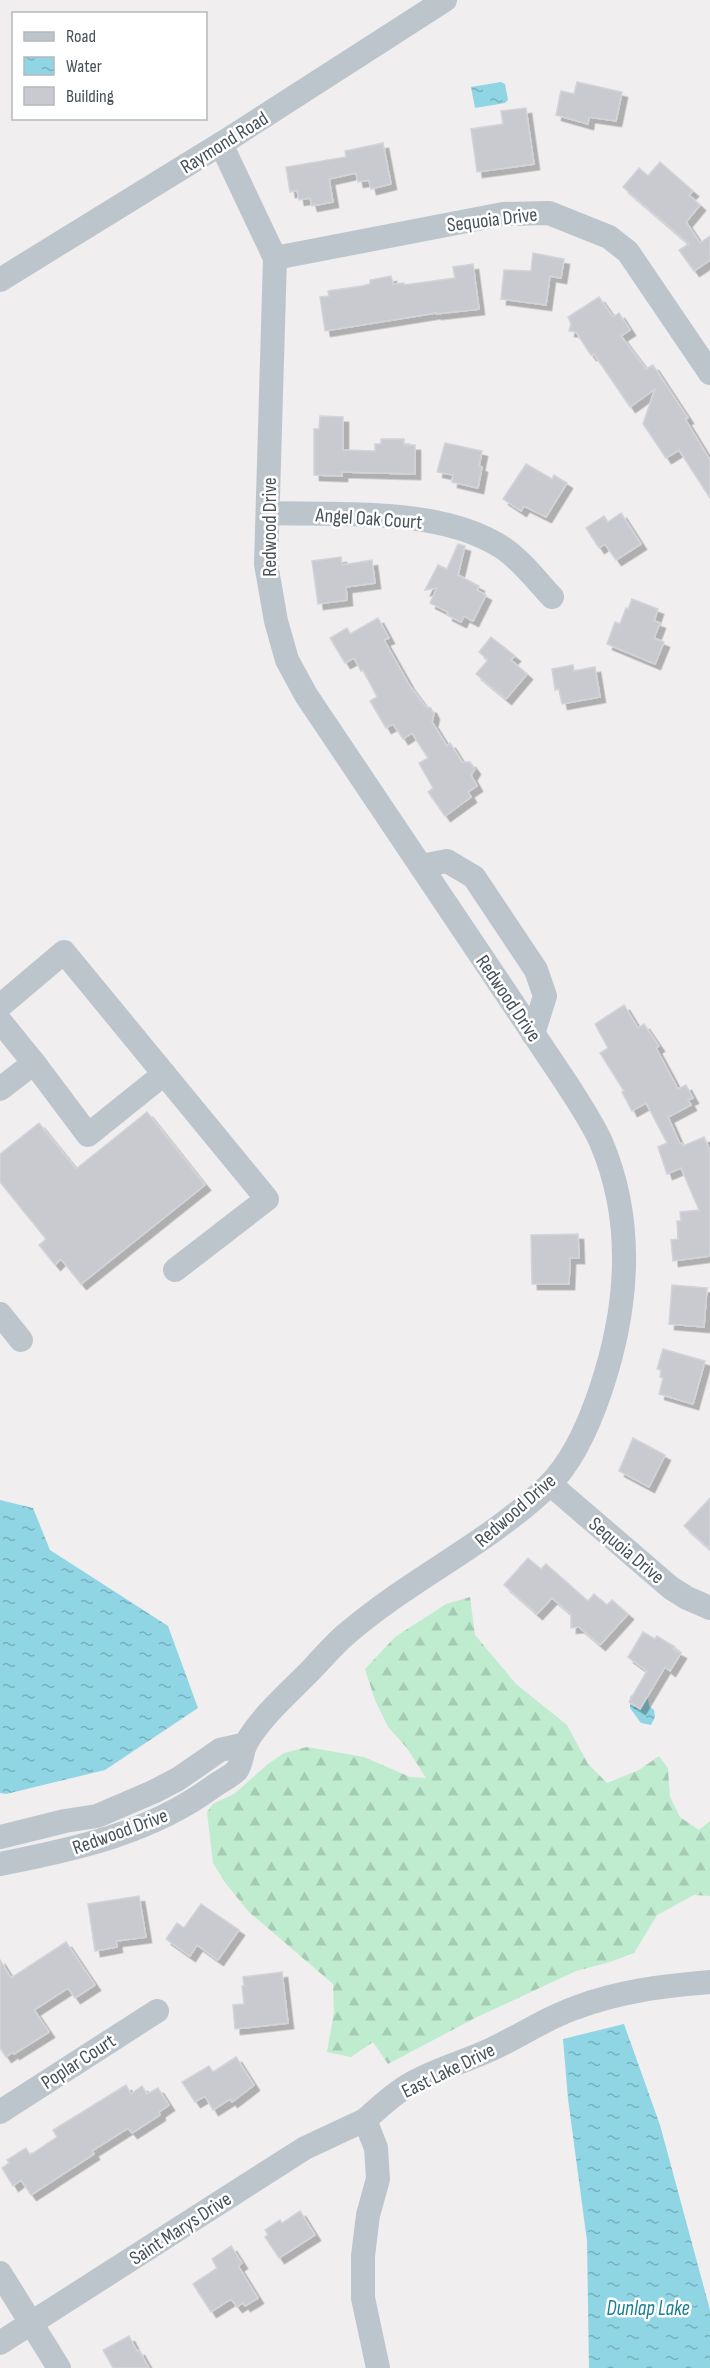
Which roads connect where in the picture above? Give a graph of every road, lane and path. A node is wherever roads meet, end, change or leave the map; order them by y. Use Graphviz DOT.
graph roads {
  1 [pos="445,0"];
  2 [pos="221,144"];
  3 [pos="275,258"];
  4 [pos="0,280"];
  5 [pos="710,373"];
  6 [pos="268,513"];
  7 [pos="552,597"];
  8 [pos="421,866"];
  9 [pos="0,1005"];
  10 [pos="0,1021"];
  11 [pos="533,1034"];
  12 [pos="34,1064"];
  13 [pos="164,1074"];
  14 [pos="0,1089"];
  15 [pos="175,1270"];
  16 [pos="0,1314"];
  17 [pos="21,1341"];
  18 [pos="550,1484"];
  19 [pos="710,1608"];
  20 [pos="246,1744"];
  21 [pos="0,1837"];
  22 [pos="0,1864"];
  23 [pos="710,1982"];
  24 [pos="157,2011"];
  25 [pos="0,2112"];
  26 [pos="365,2120"];
  27 [pos="0,2273"];
  28 [pos="32,2323"];
  29 [pos="0,2343"];
  30 [pos="59,2368"];
  31 [pos="378,2368"];
  1 -- 2 [label="street, Raymond Road"];
  2 -- 3 [label="street, Redwood Drive"];
  2 -- 4 [label="street, Raymond Road"];
  3 -- 5 [label="street, Sequoia Drive"];
  3 -- 6 [label="street, Redwood Drive"];
  6 -- 7 [label="street, Angel Oak Court"];
  6 -- 8 [label="street, Redwood Drive"];
  8 -- 11 [label="street, Redwood Drive"];
  8 -- 11 [label="street"];
  9 -- 13 [label="street"];
  10 -- 12 [label="street"];
  11 -- 18 [label="street, Redwood Drive"];
  12 -- 13 [label="street"];
  12 -- 14 [label="street"];
  13 -- 15 [label="street"];
  16 -- 17 [label="street"];
  18 -- 19 [label="street, Sequoia Drive"];
  18 -- 20 [label="street, Redwood Drive"];
  20 -- 21 [label="street, Redwood Drive"];
  20 -- 22 [label="street, Redwood Drive"];
  23 -- 26 [label="street, East Lake Drive"];
  24 -- 25 [label="street, Poplar Court"];
  26 -- 28 [label="street, Saint Marys Drive"];
  26 -- 31 [label="street"];
  27 -- 28 [label="street"];
  28 -- 29 [label="street, Saint Marys Drive"];
  28 -- 30 [label="street"];
}
